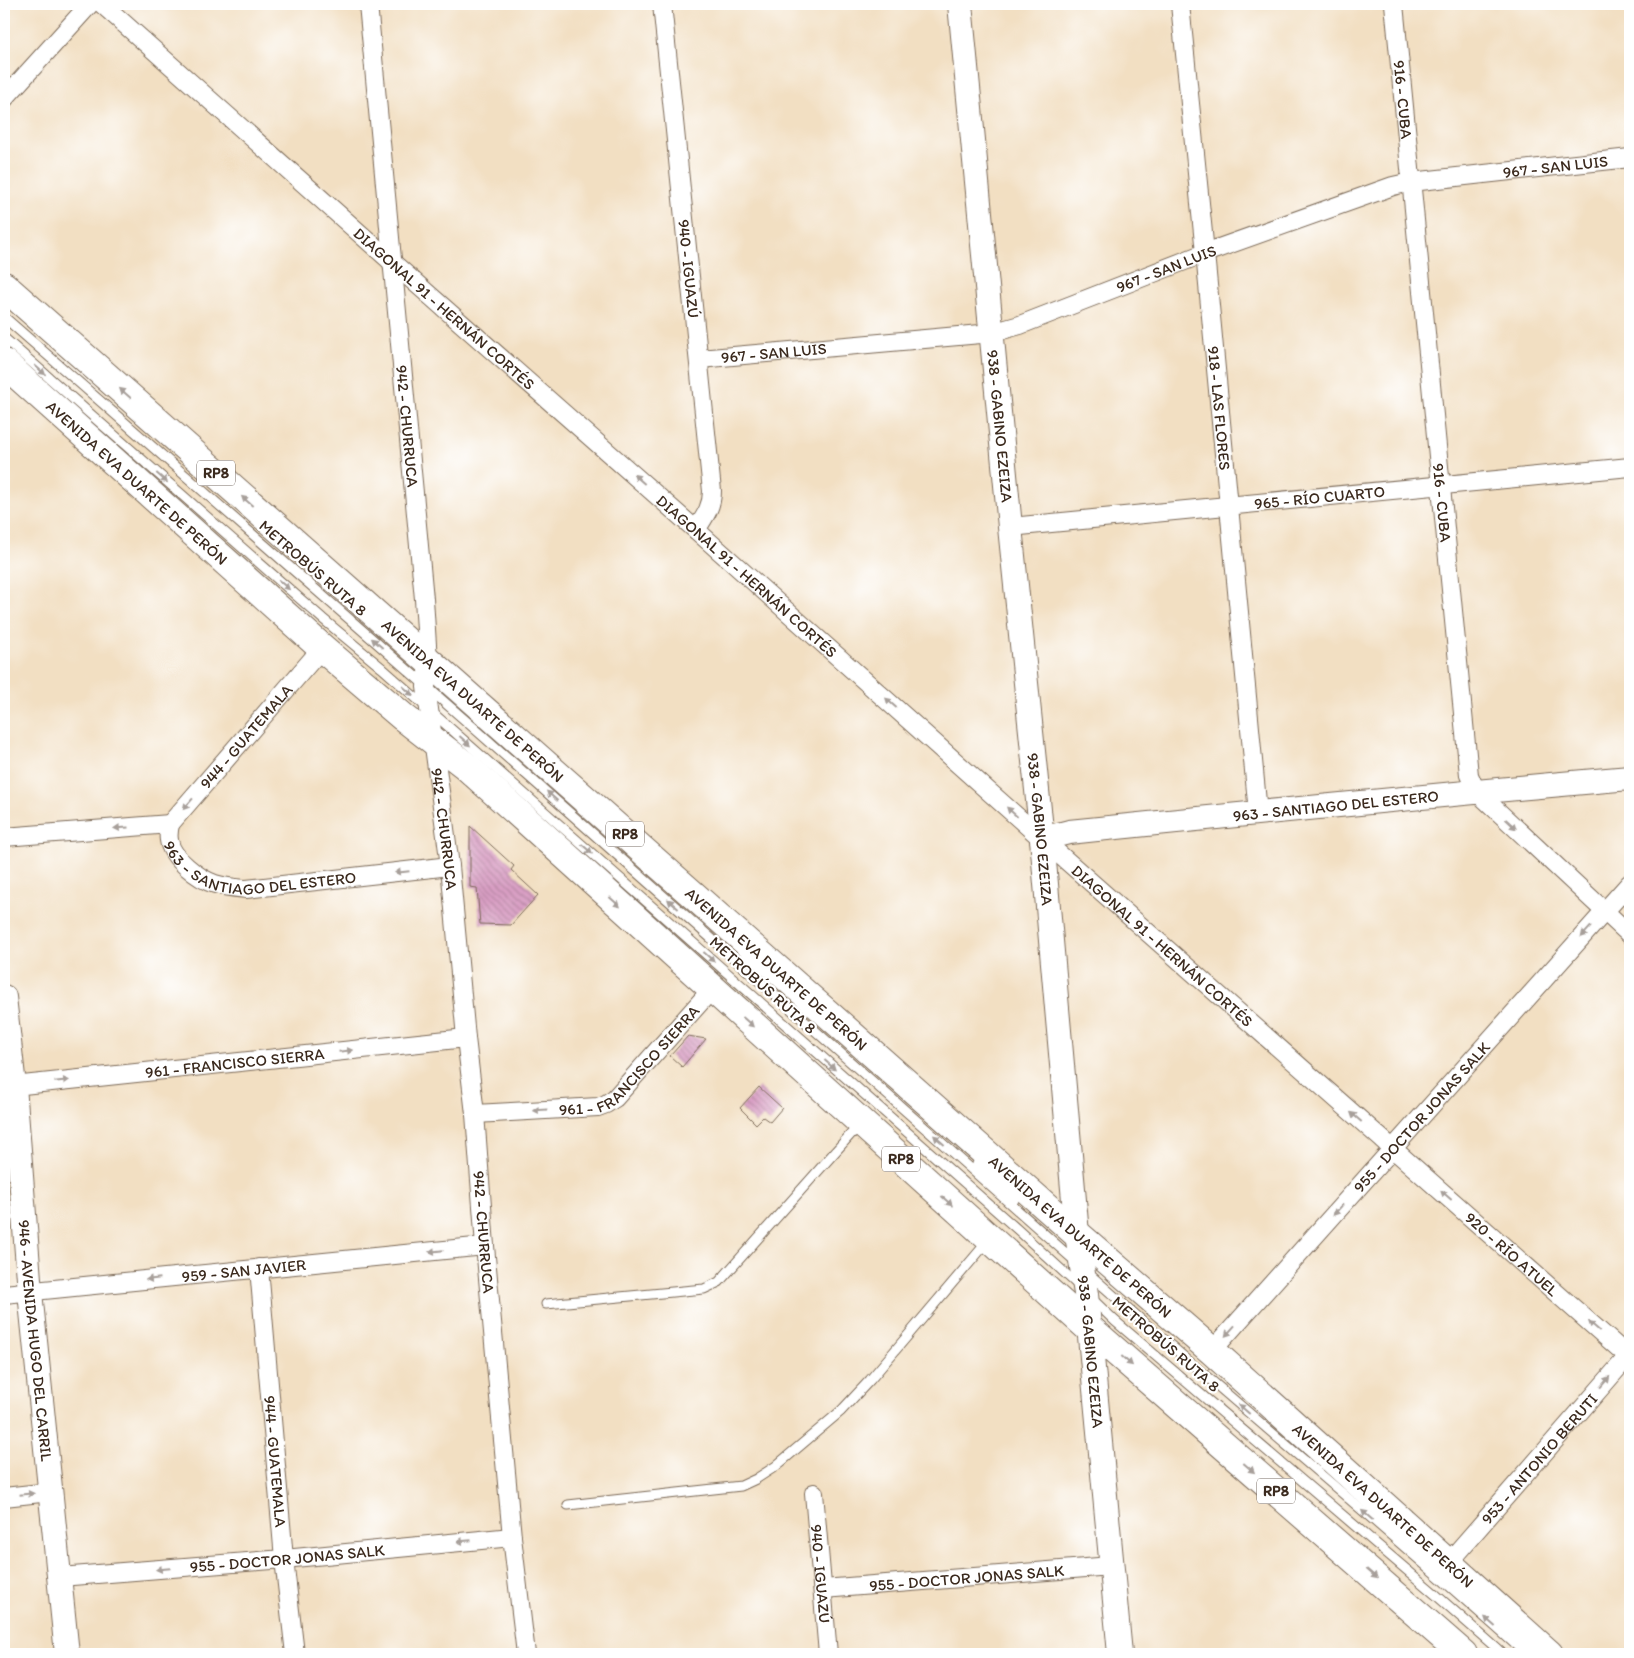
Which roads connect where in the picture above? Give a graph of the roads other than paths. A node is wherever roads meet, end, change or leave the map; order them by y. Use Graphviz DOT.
graph roads {
  1 [pos="90,4"];
  2 [pos="102,4"];
  3 [pos="368,4"];
  4 [pos="662,4"];
  5 [pos="960,4"];
  6 [pos="1180,4"];
  7 [pos="1394,4"];
  8 [pos="4,99"];
  9 [pos="1630,158"];
  10 [pos="1411,182"];
  11 [pos="1205,253"];
  12 [pos="393,263"];
  13 [pos="4,286"];
  14 [pos="4,317"];
  15 [pos="992,333"];
  16 [pos="4,338"];
  17 [pos="699,359"];
  18 [pos="4,363"];
  19 [pos="1630,467"];
  20 [pos="1441,484"];
  21 [pos="1228,505"];
  22 [pos="1010,527"];
  23 [pos="696,530"];
  24 [pos="322,648"];
  25 [pos="428,660"];
  26 [pos="426,687"];
  27 [pos="429,709"];
  28 [pos="434,742"];
  29 [pos="1630,778"];
  30 [pos="1476,791"];
  31 [pos="1258,812"];
  32 [pos="170,824"];
  33 [pos="4,838"];
  34 [pos="1042,839"];
  35 [pos="450,866"];
  36 [pos="1630,883"];
  37 [pos="1604,912"];
  38 [pos="1630,935"];
  39 [pos="712,989"];
  40 [pos="4,997"];
  41 [pos="822,1008"];
  42 [pos="466,1038"];
  43 [pos="9,1086"];
  44 [pos="899,1089"];
  45 [pos="918,1110"];
  46 [pos="475,1114"];
  47 [pos="861,1123"];
  48 [pos="1393,1149"];
  49 [pos="1065,1238"];
  50 [pos="990,1239"];
  51 [pos="485,1246"];
  52 [pos="1081,1266"];
  53 [pos="259,1268"];
  54 [pos="30,1292"];
  55 [pos="4,1294"];
  56 [pos="1086,1294"];
  57 [pos="546,1304"];
  58 [pos="1090,1329"];
  59 [pos="1212,1352"];
  60 [pos="1629,1356"];
  61 [pos="50,1492"];
  62 [pos="814,1493"];
  63 [pos="4,1497"];
  64 [pos="568,1505"];
  65 [pos="512,1537"];
  66 [pos="284,1559"];
  67 [pos="1447,1564"];
  68 [pos="1111,1566"];
  69 [pos="60,1577"];
  70 [pos="823,1589"];
  71 [pos="67,1654"];
  72 [pos="295,1654"];
  73 [pos="526,1654"];
  74 [pos="828,1654"];
  75 [pos="1120,1654"];
  76 [pos="1463,1654"];
  77 [pos="1503,1654"];
  78 [pos="1526,1654"];
  79 [pos="1549,1654"];
  1 -- 8 [label="street"];
  2 -- 12 [label="street, DIAGONAL 91 - HERNÁN CORTÉS"];
  3 -- 12 [label="street, 942 - CHURRUCA"];
  4 -- 17 [label="street, 940 - IGUAZÚ"];
  5 -- 15 [label="street, 938 - GABINO EZEIZA"];
  6 -- 11 [label="street, 918 - LAS FLORES"];
  7 -- 10 [label="street, 916 - CUBA"];
  9 -- 10 [label="street, 967 - SAN LUIS"];
  10 -- 11 [label="street, 967 - SAN LUIS"];
  10 -- 20 [label="street, 916 - CUBA"];
  11 -- 15 [label="street, 967 - SAN LUIS"];
  11 -- 21 [label="street, 918 - LAS FLORES"];
  23 -- 12 [label="street, DIAGONAL 91 - HERNÁN CORTÉS, one-way"];
  12 -- 25 [label="street, 942 - CHURRUCA"];
  25 -- 13 [label="main road, AVENIDA EVA DUARTE DE PERÓN / RP8, one-way"];
  26 -- 14 [label="lane, METROBÚS RUTA 8, one-way"];
  15 -- 17 [label="street, 967 - SAN LUIS"];
  15 -- 22 [label="street, 938 - GABINO EZEIZA"];
  16 -- 27 [label="lane, METROBÚS RUTA 8, one-way"];
  17 -- 23 [label="street, 940 - IGUAZÚ"];
  18 -- 24 [label="main road, AVENIDA EVA DUARTE DE PERÓN / RP8"];
  19 -- 20 [label="street, 965 - RÍO CUARTO"];
  20 -- 21 [label="street, 965 - RÍO CUARTO"];
  20 -- 30 [label="street, 916 - CUBA"];
  21 -- 22 [label="street, 965 - RÍO CUARTO"];
  21 -- 31 [label="street, 918 - LAS FLORES"];
  22 -- 34 [label="street, 938 - GABINO EZEIZA"];
  34 -- 23 [label="street, DIAGONAL 91 - HERNÁN CORTÉS, one-way"];
  24 -- 28 [label="main road, AVENIDA EVA DUARTE DE PERÓN / RP8"];
  24 -- 32 [label="street, 944 - GUATEMALA, one-way"];
  25 -- 26 [label="street, 942 - CHURRUCA"];
  25 -- 41 [label="main road, AVENIDA EVA DUARTE DE PERÓN / RP8"];
  26 -- 27 [label="street, 942 - CHURRUCA"];
  49 -- 26 [label="lane, METROBÚS RUTA 8, one-way"];
  27 -- 28 [label="street, 942 - CHURRUCA"];
  27 -- 56 [label="lane, METROBÚS RUTA 8, one-way"];
  28 -- 35 [label="street, 942 - CHURRUCA"];
  28 -- 39 [label="main road, AVENIDA EVA DUARTE DE PERÓN / RP8, one-way"];
  29 -- 30 [label="street, 963 - SANTIAGO DEL ESTERO"];
  30 -- 31 [label="street, 963 - SANTIAGO DEL ESTERO"];
  30 -- 37 [label="street, 916 - CUBA, one-way"];
  31 -- 34 [label="street, 963 - SANTIAGO DEL ESTERO"];
  32 -- 33 [label="street, 963 - SANTIAGO DEL ESTERO, one-way"];
  35 -- 32 [label="street, 963 - SANTIAGO DEL ESTERO, one-way"];
  48 -- 34 [label="street, DIAGONAL 91 - HERNÁN CORTÉS, one-way"];
  34 -- 49 [label="street, 938 - GABINO EZEIZA"];
  35 -- 42 [label="street, 942 - CHURRUCA"];
  36 -- 37 [label="street, 955 - DOCTOR JONAS SALK"];
  37 -- 38 [label="street, 916 - CUBA"];
  37 -- 48 [label="street, 955 - DOCTOR JONAS SALK, one-way"];
  39 -- 46 [label="street, 961 - FRANCISCO SIERRA, one-way"];
  39 -- 47 [label="main road, AVENIDA EVA DUARTE DE PERÓN / RP8, one-way"];
  40 -- 43 [label="street, 946 - AVENIDA HUGO DEL CARRIL"];
  41 -- 44 [label="lane"];
  41 -- 49 [label="main road, AVENIDA EVA DUARTE DE PERÓN / RP8"];
  43 -- 42 [label="street, 961 - FRANCISCO SIERRA, one-way"];
  42 -- 46 [label="street, 942 - CHURRUCA"];
  43 -- 54 [label="street, 946 - AVENIDA HUGO DEL CARRIL"];
  45 -- 49 [label="lane"];
  46 -- 51 [label="street, 942 - CHURRUCA"];
  47 -- 50 [label="main road, AVENIDA EVA DUARTE DE PERÓN / RP8, one-way"];
  47 -- 57 [label="lane"];
  48 -- 59 [label="street, 955 - DOCTOR JONAS SALK, one-way"];
  60 -- 48 [label="street, 920 - RÍO ATUEL, one-way"];
  49 -- 52 [label="street, 938 - GABINO EZEIZA"];
  49 -- 59 [label="main road, AVENIDA EVA DUARTE DE PERÓN / RP8"];
  50 -- 58 [label="main road, AVENIDA EVA DUARTE DE PERÓN / RP8"];
  50 -- 64 [label="lane"];
  51 -- 53 [label="street, 959 - SAN JAVIER, one-way"];
  51 -- 65 [label="street, 942 - CHURRUCA"];
  52 -- 56 [label="street, 938 - GABINO EZEIZA"];
  78 -- 52 [label="lane, METROBÚS RUTA 8, one-way"];
  53 -- 54 [label="street, 959 - SAN JAVIER, one-way"];
  53 -- 66 [label="street, 944 - GUATEMALA"];
  54 -- 55 [label="street, 959 - SAN JAVIER"];
  54 -- 61 [label="street, 946 - AVENIDA HUGO DEL CARRIL"];
  56 -- 58 [label="street, 938 - GABINO EZEIZA"];
  56 -- 77 [label="lane, METROBÚS RUTA 8"];
  58 -- 68 [label="street, 938 - GABINO EZEIZA"];
  58 -- 76 [label="main road, AVENIDA EVA DUARTE DE PERÓN / RP8, one-way"];
  59 -- 67 [label="main road, AVENIDA EVA DUARTE DE PERÓN / RP8"];
  67 -- 60 [label="street, 953 - ANTONIO BERUTI, one-way"];
  63 -- 61 [label="street, one-way"];
  61 -- 69 [label="street, 946 - AVENIDA HUGO DEL CARRIL"];
  62 -- 70 [label="street, 940 - IGUAZÚ"];
  65 -- 66 [label="street, 955 - DOCTOR JONAS SALK, one-way"];
  65 -- 73 [label="street, 942 - CHURRUCA"];
  66 -- 69 [label="street, 955 - DOCTOR JONAS SALK, one-way"];
  66 -- 72 [label="street, 944 - GUATEMALA"];
  67 -- 79 [label="main road, AVENIDA EVA DUARTE DE PERÓN / RP8"];
  68 -- 70 [label="street, 955 - DOCTOR JONAS SALK"];
  68 -- 75 [label="street, 938 - GABINO EZEIZA"];
  69 -- 71 [label="street, 946 - AVENIDA HUGO DEL CARRIL"];
  70 -- 74 [label="street, 940 - IGUAZÚ"];
}
